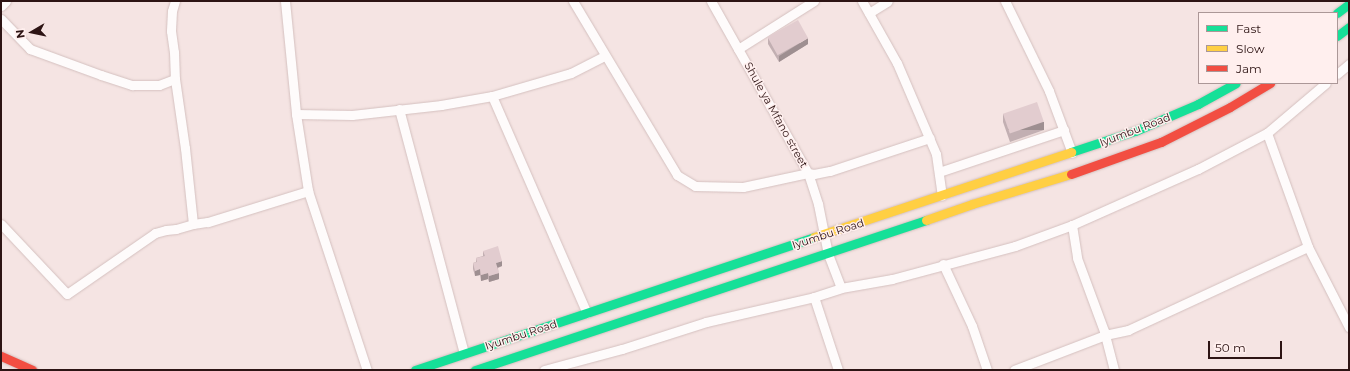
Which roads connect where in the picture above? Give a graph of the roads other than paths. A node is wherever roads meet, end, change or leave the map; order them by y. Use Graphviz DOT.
graph roads {
  1 [pos="6,1"];
  2 [pos="175,1"];
  3 [pos="286,1"];
  4 [pos="572,1"];
  5 [pos="711,1"];
  6 [pos="814,1"];
  7 [pos="862,1"];
  8 [pos="888,1"];
  9 [pos="1005,1"];
  10 [pos="1349,4"];
  11 [pos="1,6"];
  12 [pos="869,12"];
  13 [pos="1338,12"];
  14 [pos="1,20"];
  15 [pos="1349,27"];
  16 [pos="1338,35"];
  17 [pos="738,49"];
  18 [pos="606,56"];
  19 [pos="1349,64"];
  20 [pos="1338,73"];
  21 [pos="175,80"];
  22 [pos="1234,84"];
  23 [pos="1268,84"];
  24 [pos="1325,84"];
  25 [pos="492,96"];
  26 [pos="398,109"];
  27 [pos="296,114"];
  28 [pos="1064,130"];
  29 [pos="1267,133"];
  30 [pos="930,138"];
  31 [pos="1072,153"];
  32 [pos="939,172"];
  33 [pos="808,173"];
  34 [pos="308,191"];
  35 [pos="942,196"];
  36 [pos="1,224"];
  37 [pos="193,224"];
  38 [pos="1072,225"];
  39 [pos="823,236"];
  40 [pos="1308,247"];
  41 [pos="828,254"];
  42 [pos="943,264"];
  43 [pos="840,288"];
  44 [pos="814,297"];
  45 [pos="586,313"];
  46 [pos="1349,327"];
  47 [pos="1105,335"];
  48 [pos="464,354"];
  49 [pos="1,356"];
  50 [pos="32,370"];
  51 [pos="367,370"];
  52 [pos="415,370"];
  53 [pos="475,370"];
  54 [pos="544,370"];
  55 [pos="838,370"];
  56 [pos="987,370"];
  57 [pos="1014,370"];
  58 [pos="1114,370"];
  1 -- 11 [label="street"];
  2 -- 21 [label="street"];
  3 -- 27 [label="street"];
  4 -- 18 [label="street"];
  5 -- 17 [label="street, Shule ya Mfano street"];
  6 -- 17 [label="street"];
  7 -- 12 [label="street"];
  8 -- 12 [label="street"];
  9 -- 28 [label="street"];
  10 -- 13 [label="main road"];
  12 -- 30 [label="street"];
  14 -- 21 [label="street"];
  15 -- 16 [label="main road"];
  17 -- 33 [label="street, Shule ya Mfano street"];
  18 -- 25 [label="street"];
  18 -- 33 [label="street"];
  19 -- 20 [label="street"];
  21 -- 37 [label="street"];
  22 -- 31 [label="main road, Iyumbu Road"];
  23 -- 41 [label="main road, Iyumbu Road"];
  24 -- 29 [label="street"];
  25 -- 26 [label="street"];
  25 -- 45 [label="street"];
  26 -- 27 [label="street"];
  26 -- 48 [label="street"];
  27 -- 34 [label="street"];
  28 -- 31 [label="street"];
  28 -- 32 [label="street"];
  29 -- 38 [label="street"];
  29 -- 40 [label="street"];
  30 -- 32 [label="street"];
  30 -- 33 [label="street"];
  31 -- 35 [label="main road, Iyumbu Road"];
  32 -- 35 [label="street"];
  33 -- 39 [label="street, Shule ya Mfano street"];
  34 -- 37 [label="street"];
  34 -- 51 [label="street"];
  35 -- 39 [label="main road, Iyumbu Road"];
  36 -- 37 [label="street"];
  38 -- 42 [label="street"];
  38 -- 47 [label="street"];
  39 -- 41 [label="street, Shule ya Mfano street"];
  39 -- 45 [label="main road, Iyumbu Road"];
  40 -- 46 [label="street"];
  40 -- 47 [label="street"];
  41 -- 43 [label="street, Shule ya Mfano street"];
  41 -- 53 [label="main road, Iyumbu Road"];
  42 -- 43 [label="street"];
  42 -- 56 [label="street"];
  43 -- 44 [label="street"];
  44 -- 54 [label="street"];
  44 -- 55 [label="street"];
  45 -- 48 [label="main road, Iyumbu Road"];
  47 -- 57 [label="street"];
  47 -- 58 [label="street"];
  48 -- 52 [label="main road, Iyumbu Road"];
  49 -- 50 [label="main road"];
}
